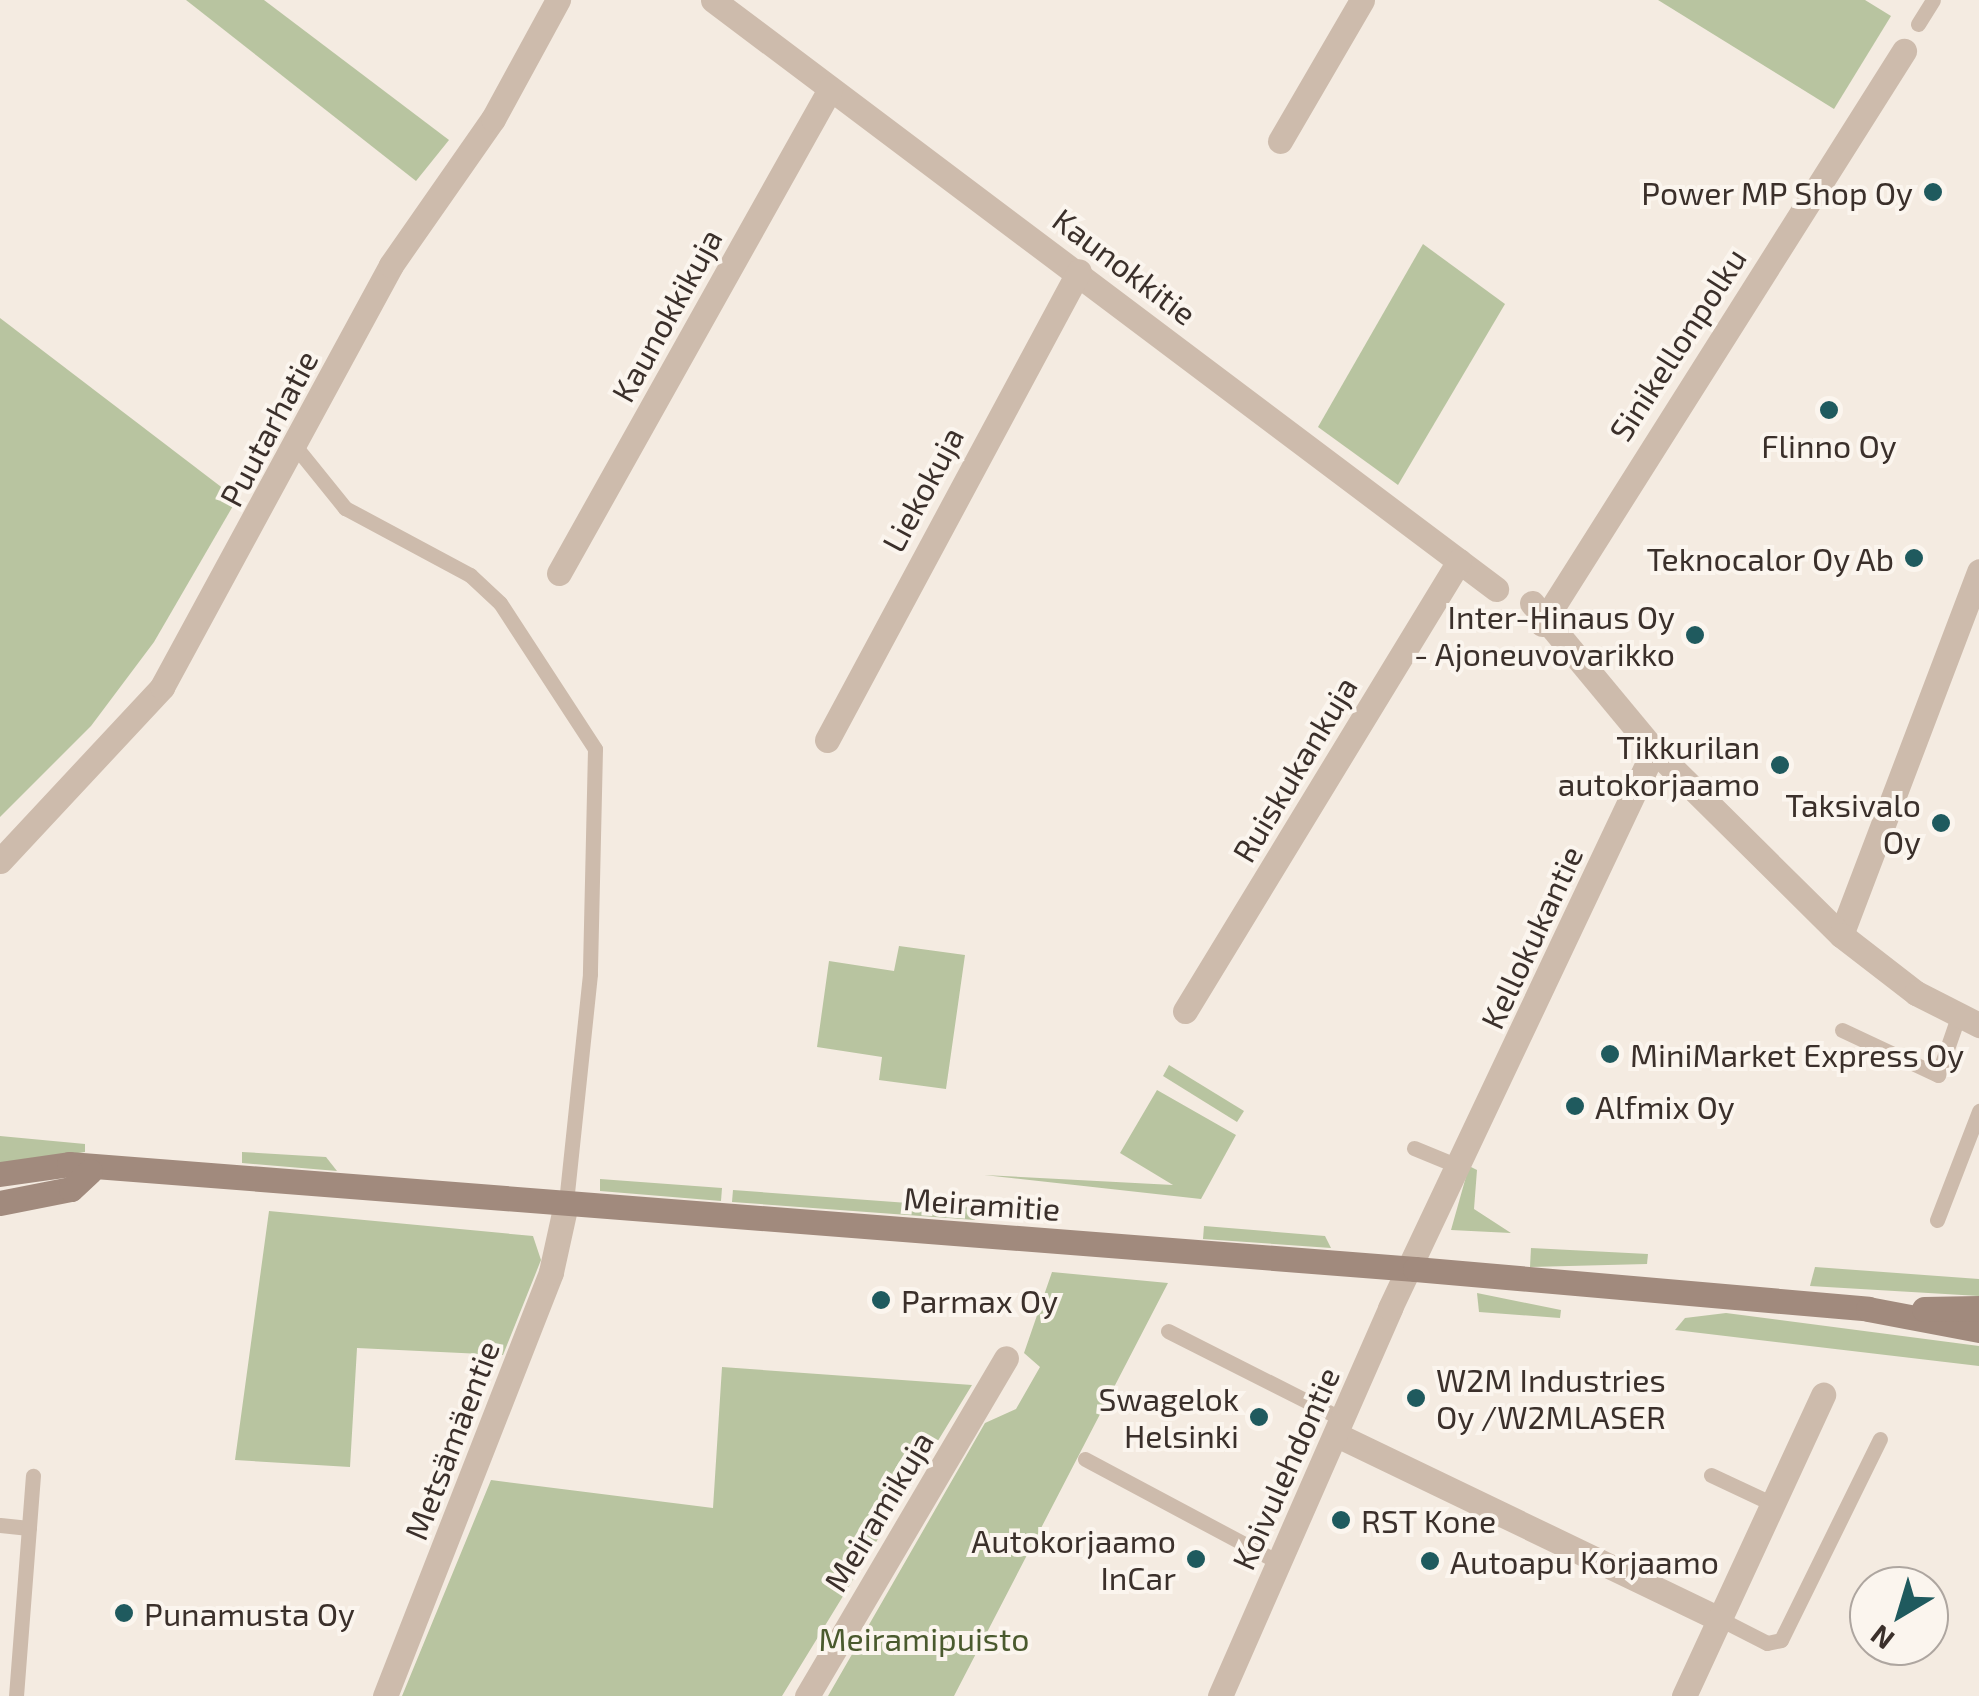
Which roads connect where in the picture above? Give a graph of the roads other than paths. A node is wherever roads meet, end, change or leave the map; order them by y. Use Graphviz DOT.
graph roads {
  1 [pos="558,0"];
  2 [pos="712,0"];
  3 [pos="1362,0"];
  4 [pos="1933,0"];
  5 [pos="1918,24"];
  6 [pos="1904,51"];
  7 [pos="830,89"];
  8 [pos="1280,141"];
  9 [pos="1079,271"];
  10 [pos="295,446"];
  11 [pos="1459,561"];
  12 [pos="559,572"];
  13 [pos="1979,572"];
  14 [pos="1496,589"];
  15 [pos="827,740"];
  16 [pos="1654,750"];
  17 [pos="0,860"];
  18 [pos="1841,936"];
  19 [pos="1185,1011"];
  20 [pos="1969,1021"];
  21 [pos="1842,1030"];
  22 [pos="1979,1111"];
  23 [pos="1414,1148"];
  24 [pos="1460,1168"];
  25 [pos="90,1171"];
  26 [pos="0,1174"];
  27 [pos="0,1203"];
  28 [pos="566,1204"];
  29 [pos="1937,1220"];
  30 [pos="1414,1269"];
  31 [pos="1979,1308"];
  32 [pos="1868,1309"];
  33 [pos="1979,1330"];
  34 [pos="1168,1331"];
  35 [pos="1006,1358"];
  36 [pos="1824,1395"];
  37 [pos="1340,1427"];
  38 [pos="1880,1438"];
  39 [pos="1084,1459"];
  40 [pos="1712,1474"];
  41 [pos="33,1476"];
  42 [pos="1773,1504"];
  43 [pos="0,1525"];
  44 [pos="29,1528"];
  45 [pos="1280,1563"];
  46 [pos="1718,1618"];
  47 [pos="16,1696"];
  48 [pos="386,1696"];
  49 [pos="806,1696"];
  50 [pos="1220,1696"];
  51 [pos="1684,1696"];
  1 -- 10 [label="street, Puutarhatie"];
  2 -- 7 [label="street, Kaunokkitie"];
  3 -- 8 [label="street"];
  4 -- 5 [label="lane"];
  6 -- 16 [label="street, Sinikellonpolku"];
  7 -- 9 [label="street, Kaunokkitie"];
  7 -- 12 [label="street, Kaunokkikuja"];
  9 -- 11 [label="street, Kaunokkitie"];
  9 -- 15 [label="street, Liekokuja"];
  10 -- 17 [label="street, Puutarhatie"];
  10 -- 28 [label="lane"];
  11 -- 14 [label="street, Kaunokkitie"];
  11 -- 19 [label="street, Ruiskukankuja"];
  13 -- 18 [label="street"];
  16 -- 18 [label="street"];
  16 -- 24 [label="street, Kellokukantie"];
  18 -- 20 [label="street"];
  20 -- 21 [label="lane"];
  22 -- 29 [label="lane"];
  23 -- 24 [label="lane"];
  24 -- 30 [label="street, Kellokukantie"];
  25 -- 26 [label="main road, Meiramitie"];
  25 -- 27 [label="main road"];
  25 -- 28 [label="main road, Meiramitie"];
  28 -- 30 [label="main road, Meiramitie"];
  28 -- 48 [label="street, Metsämäentie"];
  30 -- 32 [label="main road, Meiramitie"];
  30 -- 37 [label="street, Koivulehdontie"];
  31 -- 32 [label="main road, Meiramitie"];
  32 -- 33 [label="main road, Meiramitie"];
  34 -- 37 [label="lane"];
  35 -- 49 [label="street, Meiramikuja"];
  36 -- 42 [label="street"];
  37 -- 45 [label="street, Koivulehdontie"];
  37 -- 46 [label="street"];
  38 -- 46 [label="lane"];
  39 -- 45 [label="lane"];
  40 -- 42 [label="lane"];
  41 -- 44 [label="lane"];
  42 -- 46 [label="street"];
  43 -- 44 [label="lane"];
  44 -- 47 [label="lane"];
  45 -- 50 [label="street, Koivulehdontie"];
  46 -- 51 [label="street"];
}
